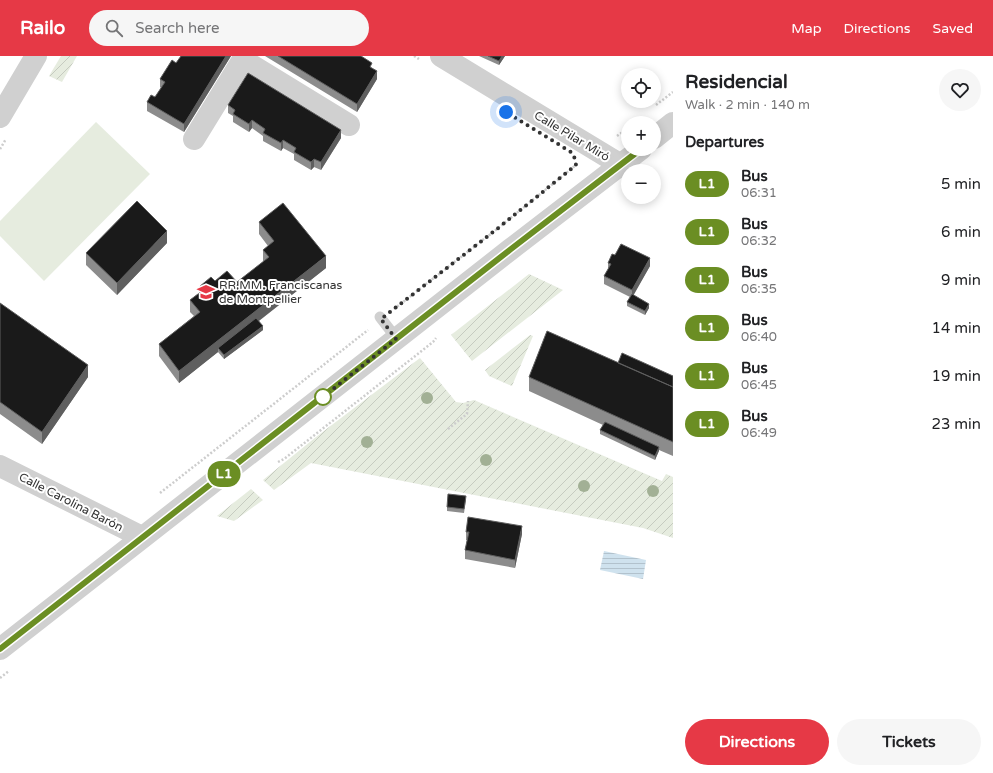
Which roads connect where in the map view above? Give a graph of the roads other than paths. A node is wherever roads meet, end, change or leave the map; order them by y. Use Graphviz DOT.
graph roads {
  1 [pos="36,56"];
  2 [pos="244,58"];
  3 [pos="431,58"];
  4 [pos="0,117"];
  5 [pos="673,123"];
  6 [pos="349,125"];
  7 [pos="661,132"];
  8 [pos="194,139"];
  9 [pos="632,156"];
  10 [pos="620,165"];
  11 [pos="380,318"];
  12 [pos="396,339"];
  13 [pos="0,466"];
  14 [pos="142,537"];
  15 [pos="0,650"];
  1 -- 4 [label="street"];
  2 -- 6 [label="street"];
  2 -- 8 [label="street"];
  3 -- 10 [label="street, Calle Pilar Miró"];
  5 -- 7 [label="street"];
  9 -- 10 [label="street"];
  10 -- 12 [label="street"];
  11 -- 12 [label="lane"];
  12 -- 14 [label="street"];
  13 -- 14 [label="street, Calle Carolina Barón"];
  14 -- 15 [label="street"];
}
